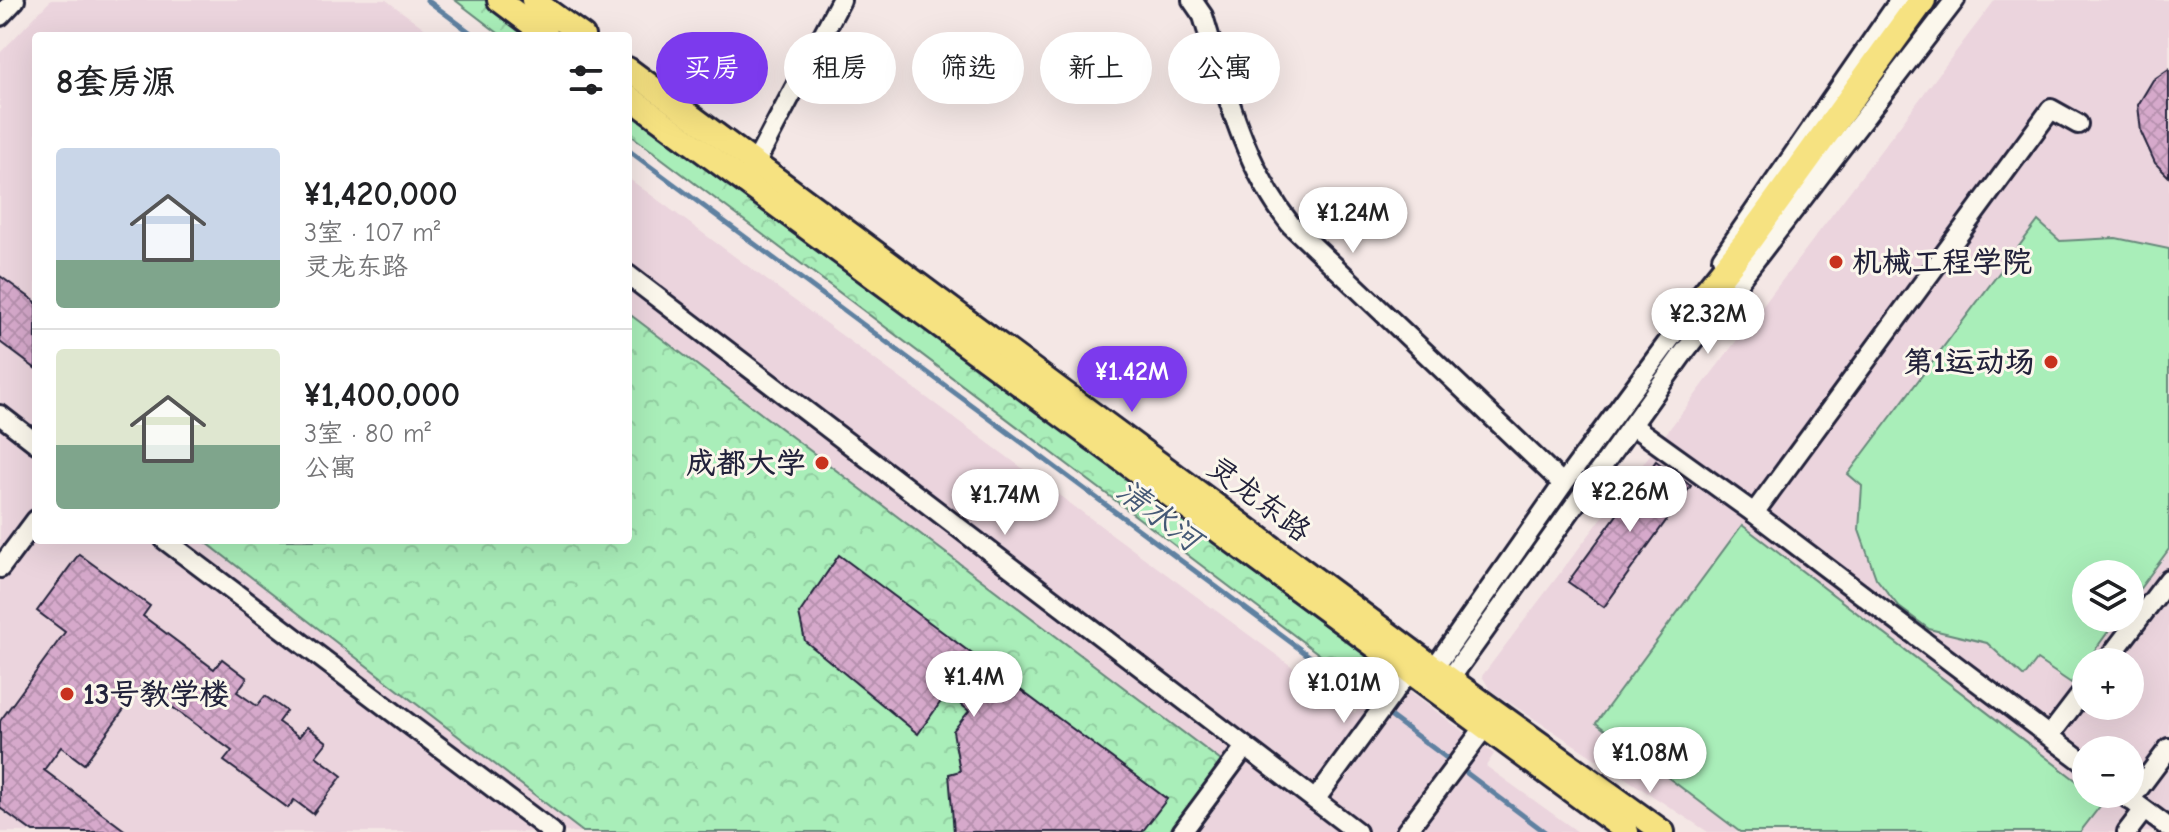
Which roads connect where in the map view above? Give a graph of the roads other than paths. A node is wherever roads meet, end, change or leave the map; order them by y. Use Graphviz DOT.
graph roads {
  1 [pos="15,0"];
  2 [pos="499,0"];
  3 [pos="533,0"];
  4 [pos="841,0"];
  5 [pos="1192,0"];
  6 [pos="1900,0"];
  7 [pos="1922,0"];
  8 [pos="1955,0"];
  9 [pos="0,16"];
  10 [pos="542,32"];
  11 [pos="577,32"];
  12 [pos="632,72"];
  13 [pos="632,98"];
  14 [pos="2078,124"];
  15 [pos="750,172"];
  16 [pos="632,278"];
  17 [pos="1688,316"];
  18 [pos="0,415"];
  19 [pos="1633,426"];
  20 [pos="32,440"];
  21 [pos="1563,484"];
  22 [pos="1754,513"];
  23 [pos="32,525"];
  24 [pos="170,544"];
  25 [pos="0,568"];
  26 [pos="2169,579"];
  27 [pos="2117,648"];
  28 [pos="1425,682"];
  29 [pos="2072,706"];
  30 [pos="2050,735"];
  31 [pos="1477,737"];
  32 [pos="1245,747"];
  33 [pos="2169,748"];
  34 [pos="2072,753"];
  35 [pos="2144,784"];
  36 [pos="1315,800"];
  37 [pos="2131,808"];
  38 [pos="2141,808"];
  39 [pos="2169,828"];
  40 [pos="552,832"];
  41 [pos="1182,832"];
  42 [pos="1357,832"];
  43 [pos="1406,832"];
  44 [pos="1627,832"];
  45 [pos="1663,832"];
  46 [pos="2127,832"];
  1 -- 9 [label="street"];
  2 -- 10 [label="main road"];
  3 -- 11 [label="main road"];
  4 -- 15 [label="street"];
  5 -- 21 [label="street"];
  6 -- 17 [label="street"];
  7 -- 17 [label="highway"];
  8 -- 19 [label="street"];
  12 -- 15 [label="main road, 灵龙东路"];
  13 -- 15 [label="main road, 灵龙东路"];
  14 -- 22 [label="street"];
  15 -- 28 [label="main road, 灵龙东路"];
  16 -- 32 [label="street"];
  17 -- 21 [label="street"];
  18 -- 20 [label="street"];
  19 -- 22 [label="street"];
  19 -- 28 [label="street"];
  21 -- 28 [label="street"];
  22 -- 30 [label="street"];
  23 -- 25 [label="street"];
  24 -- 40 [label="street"];
  26 -- 27 [label="street"];
  28 -- 31 [label="main road, 灵龙东路"];
  28 -- 36 [label="street"];
  28 -- 45 [label="main road, 灵龙东路"];
  29 -- 30 [label="street"];
  30 -- 34 [label="street"];
  31 -- 43 [label="street"];
  31 -- 44 [label="main road, 灵龙东路"];
  32 -- 36 [label="street"];
  32 -- 41 [label="street"];
  33 -- 35 [label="street"];
  36 -- 42 [label="street"];
  37 -- 46 [label="street"];
  38 -- 39 [label="street"];
}
